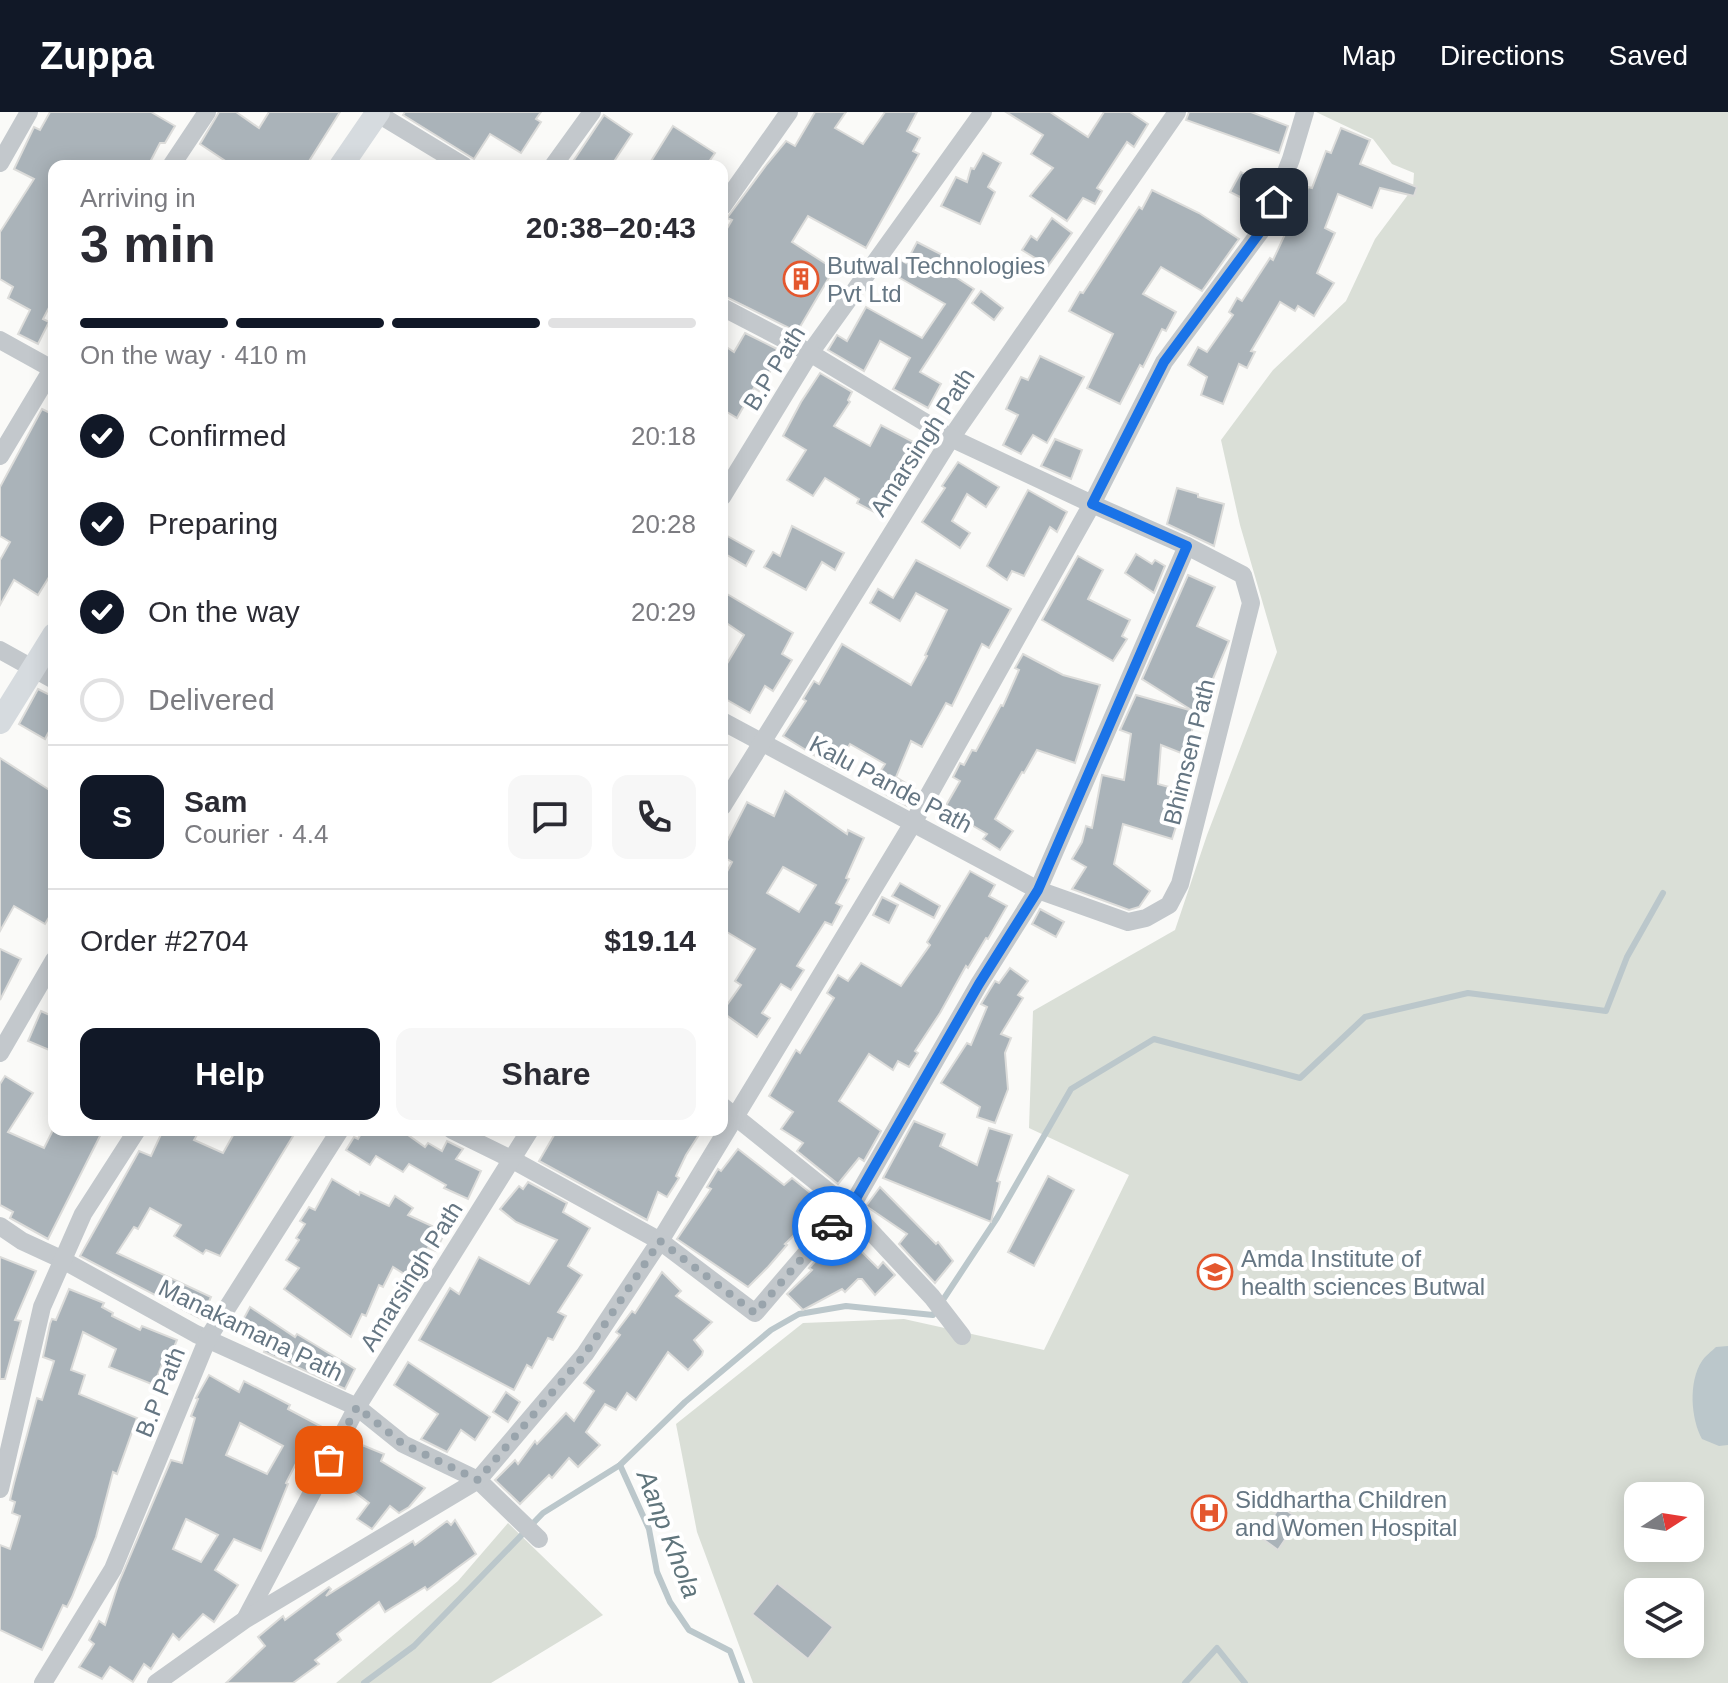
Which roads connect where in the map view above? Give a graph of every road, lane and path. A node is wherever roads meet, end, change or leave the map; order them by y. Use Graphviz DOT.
graph roads {
  1 [pos="29,112"];
  2 [pos="207,112"];
  3 [pos="592,112"];
  4 [pos="789,112"];
  5 [pos="983,112"];
  6 [pos="1177,112"];
  7 [pos="1285,112"];
  8 [pos="377,113"];
  9 [pos="1304,117"];
  10 [pos="175,160"];
  11 [pos="345,160"];
  12 [pos="454,160"];
  13 [pos="557,160"];
  14 [pos="0,163"];
  15 [pos="728,198"];
  16 [pos="728,310"];
  17 [pos="0,340"];
  18 [pos="810,353"];
  19 [pos="48,365"];
  20 [pos="48,376"];
  21 [pos="951,438"];
  22 [pos="0,456"];
  23 [pos="728,487"];
  24 [pos="1092,504"];
  25 [pos="1187,546"];
  26 [pos="0,650"];
  27 [pos="44,674"];
  28 [pos="0,722"];
  29 [pos="728,724"];
  30 [pos="762,742"];
  31 [pos="728,797"];
  32 [pos="913,823"];
  33 [pos="1038,890"];
  34 [pos="48,970"];
  35 [pos="0,1053"];
  36 [pos="729,1111"];
  37 [pos="133,1136"];
  38 [pos="336,1136"];
  39 [pos="464,1136"];
  40 [pos="527,1136"];
  41 [pos="716,1136"];
  42 [pos="513,1160"];
  43 [pos="850,1209"];
  44 [pos="0,1226"];
  45 [pos="660,1241"];
  46 [pos="61,1259"];
  47 [pos="962,1336"];
  48 [pos="208,1338"];
  49 [pos="357,1407"];
  50 [pos="478,1480"];
  51 [pos="0,1489"];
  52 [pos="539,1539"];
  53 [pos="246,1619"];
  54 [pos="43,1683"];
  55 [pos="156,1683"];
  1 -- 14 [label="street"];
  2 -- 10 [label="street"];
  3 -- 13 [label="street"];
  4 -- 15 [label="street"];
  5 -- 18 [label="street, B.P Path"];
  6 -- 21 [label="street, Amarsingh Path"];
  7 -- 9 [label="street"];
  8 -- 11 [label="street"];
  8 -- 12 [label="street"];
  9 -- 24 [label="street"];
  16 -- 18 [label="street, Bhimsen Path"];
  17 -- 19 [label="street"];
  18 -- 21 [label="street, Bhimsen Path"];
  18 -- 23 [label="street, B.P Path"];
  20 -- 22 [label="street"];
  21 -- 24 [label="street, Bhimsen Path"];
  21 -- 30 [label="street, Amarsingh Path"];
  24 -- 25 [label="street, Bhimsen Path"];
  24 -- 32 [label="street"];
  25 -- 33 [label="street"];
  25 -- 33 [label="street, Bhimsen Path"];
  26 -- 27 [label="street"];
  27 -- 28 [label="street"];
  29 -- 30 [label="street, Kalu Pande Path"];
  30 -- 31 [label="street, Amarsingh Path"];
  30 -- 32 [label="street, Kalu Pande Path"];
  32 -- 33 [label="street, Kalu Pande Path"];
  32 -- 36 [label="street"];
  33 -- 43 [label="street"];
  34 -- 35 [label="street"];
  36 -- 43 [label="street"];
  37 -- 46 [label="street"];
  38 -- 48 [label="street, B.P Path"];
  39 -- 42 [label="street"];
  40 -- 42 [label="street, Amarsingh Path"];
  41 -- 45 [label="street"];
  42 -- 45 [label="street"];
  42 -- 49 [label="street, Amarsingh Path"];
  43 -- 45 [label="street"];
  43 -- 47 [label="street"];
  44 -- 46 [label="street, Manakamana Path"];
  45 -- 50 [label="street"];
  46 -- 48 [label="street, Manakamana Path"];
  46 -- 51 [label="street"];
  48 -- 49 [label="street, Manakamana Path"];
  48 -- 54 [label="street, B.P Path"];
  49 -- 50 [label="street, Manakamana Path"];
  49 -- 53 [label="street, Amarsingh Path"];
  50 -- 52 [label="street, Manakamana Path"];
  50 -- 53 [label="street"];
  53 -- 55 [label="street"];
}
